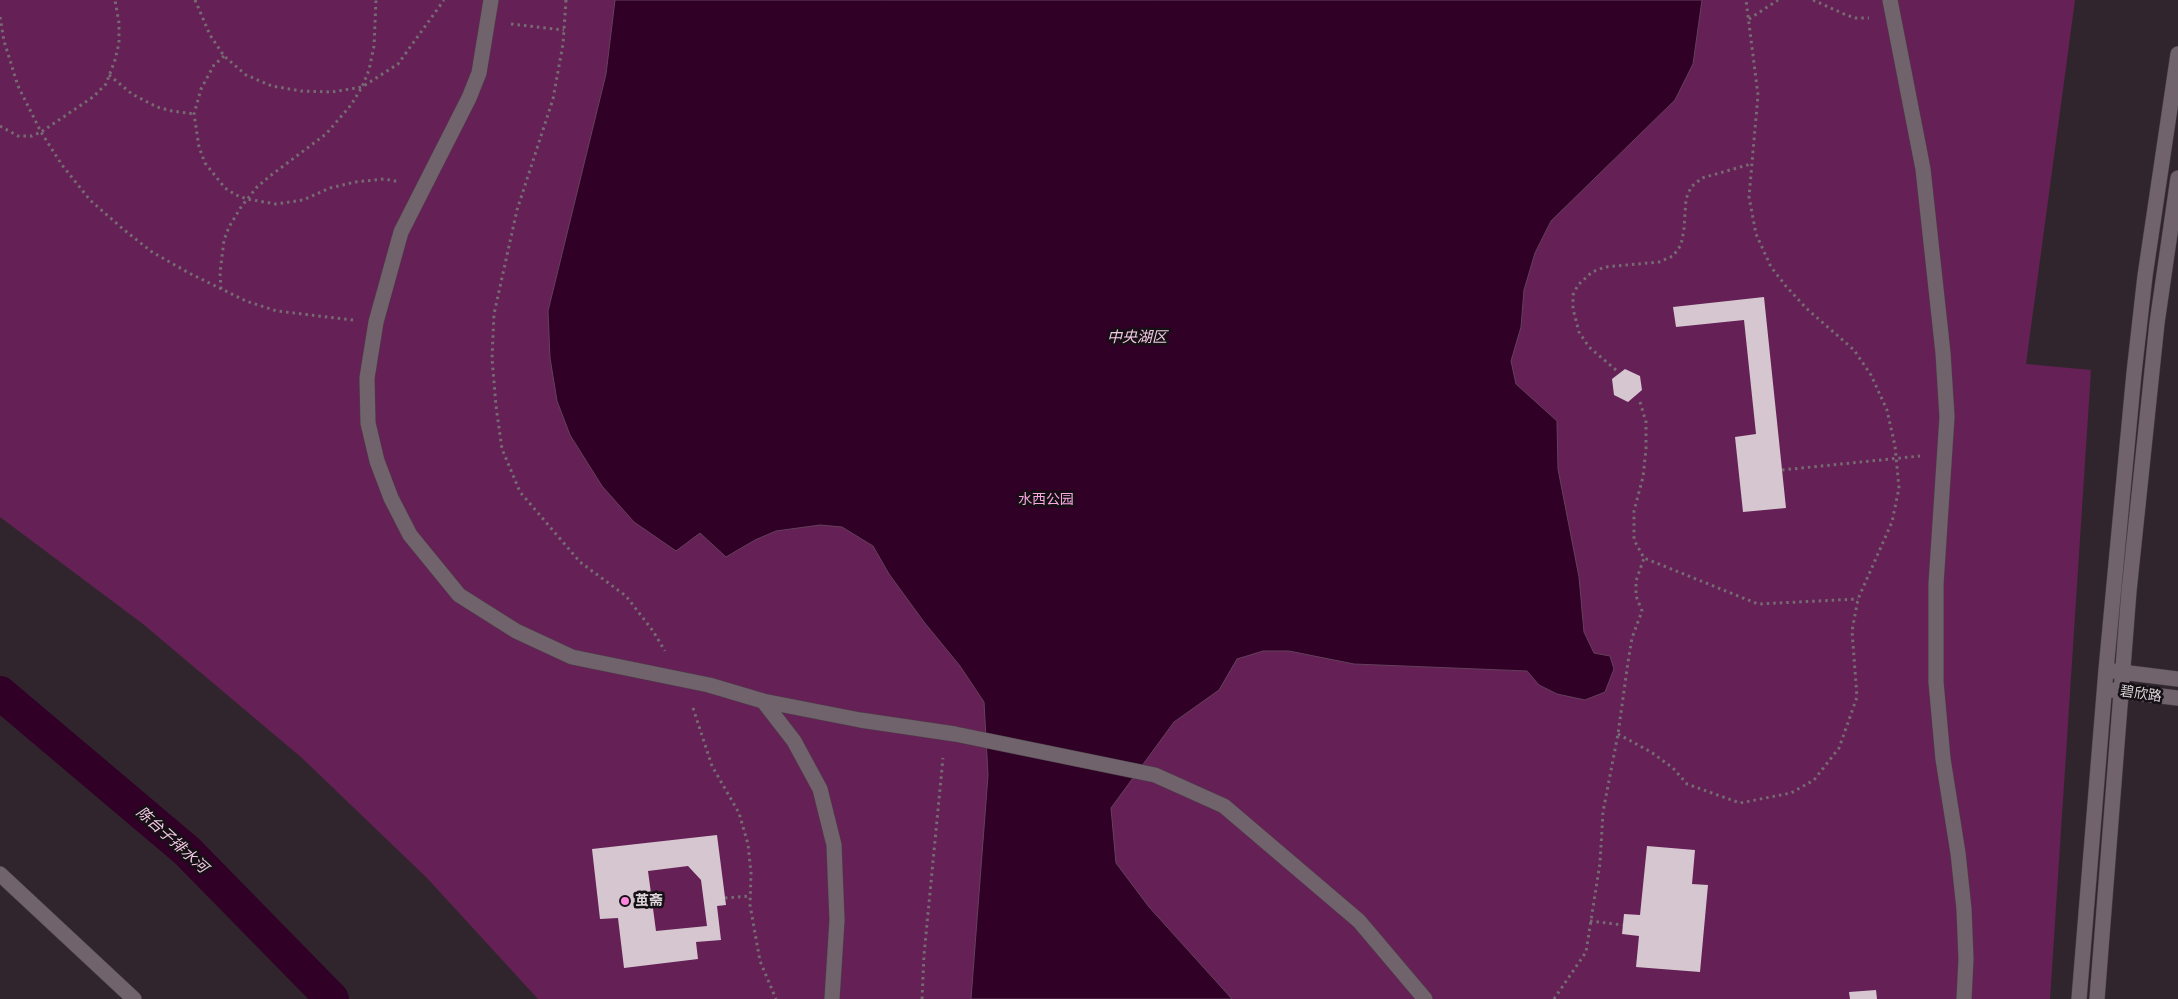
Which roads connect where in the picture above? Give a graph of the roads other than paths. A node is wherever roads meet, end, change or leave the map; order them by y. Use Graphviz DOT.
graph roads {
  1 [pos="490,0"];
  2 [pos="1891,4"];
  3 [pos="2178,54"];
  4 [pos="2178,178"];
  5 [pos="2106,670"];
  6 [pos="2122,672"];
  7 [pos="2178,679"];
  8 [pos="2105,689"];
  9 [pos="2120,691"];
  10 [pos="2178,698"];
  11 [pos="764,701"];
  12 [pos="0,874"];
  13 [pos="134,999"];
  14 [pos="832,999"];
  15 [pos="1425,999"];
  16 [pos="1964,999"];
  17 [pos="2079,999"];
  18 [pos="2097,999"];
  1 -- 11 [label="street"];
  2 -- 16 [label="street"];
  3 -- 5 [label="street"];
  4 -- 6 [label="street"];
  5 -- 6 [label="street, 碧欣路"];
  5 -- 8 [label="street"];
  6 -- 7 [label="street, 碧欣路"];
  6 -- 9 [label="street"];
  8 -- 9 [label="street, 碧欣路"];
  8 -- 17 [label="street"];
  9 -- 10 [label="street, 碧欣路"];
  9 -- 18 [label="street"];
  11 -- 14 [label="street"];
  11 -- 15 [label="street"];
  12 -- 13 [label="street"];
}
